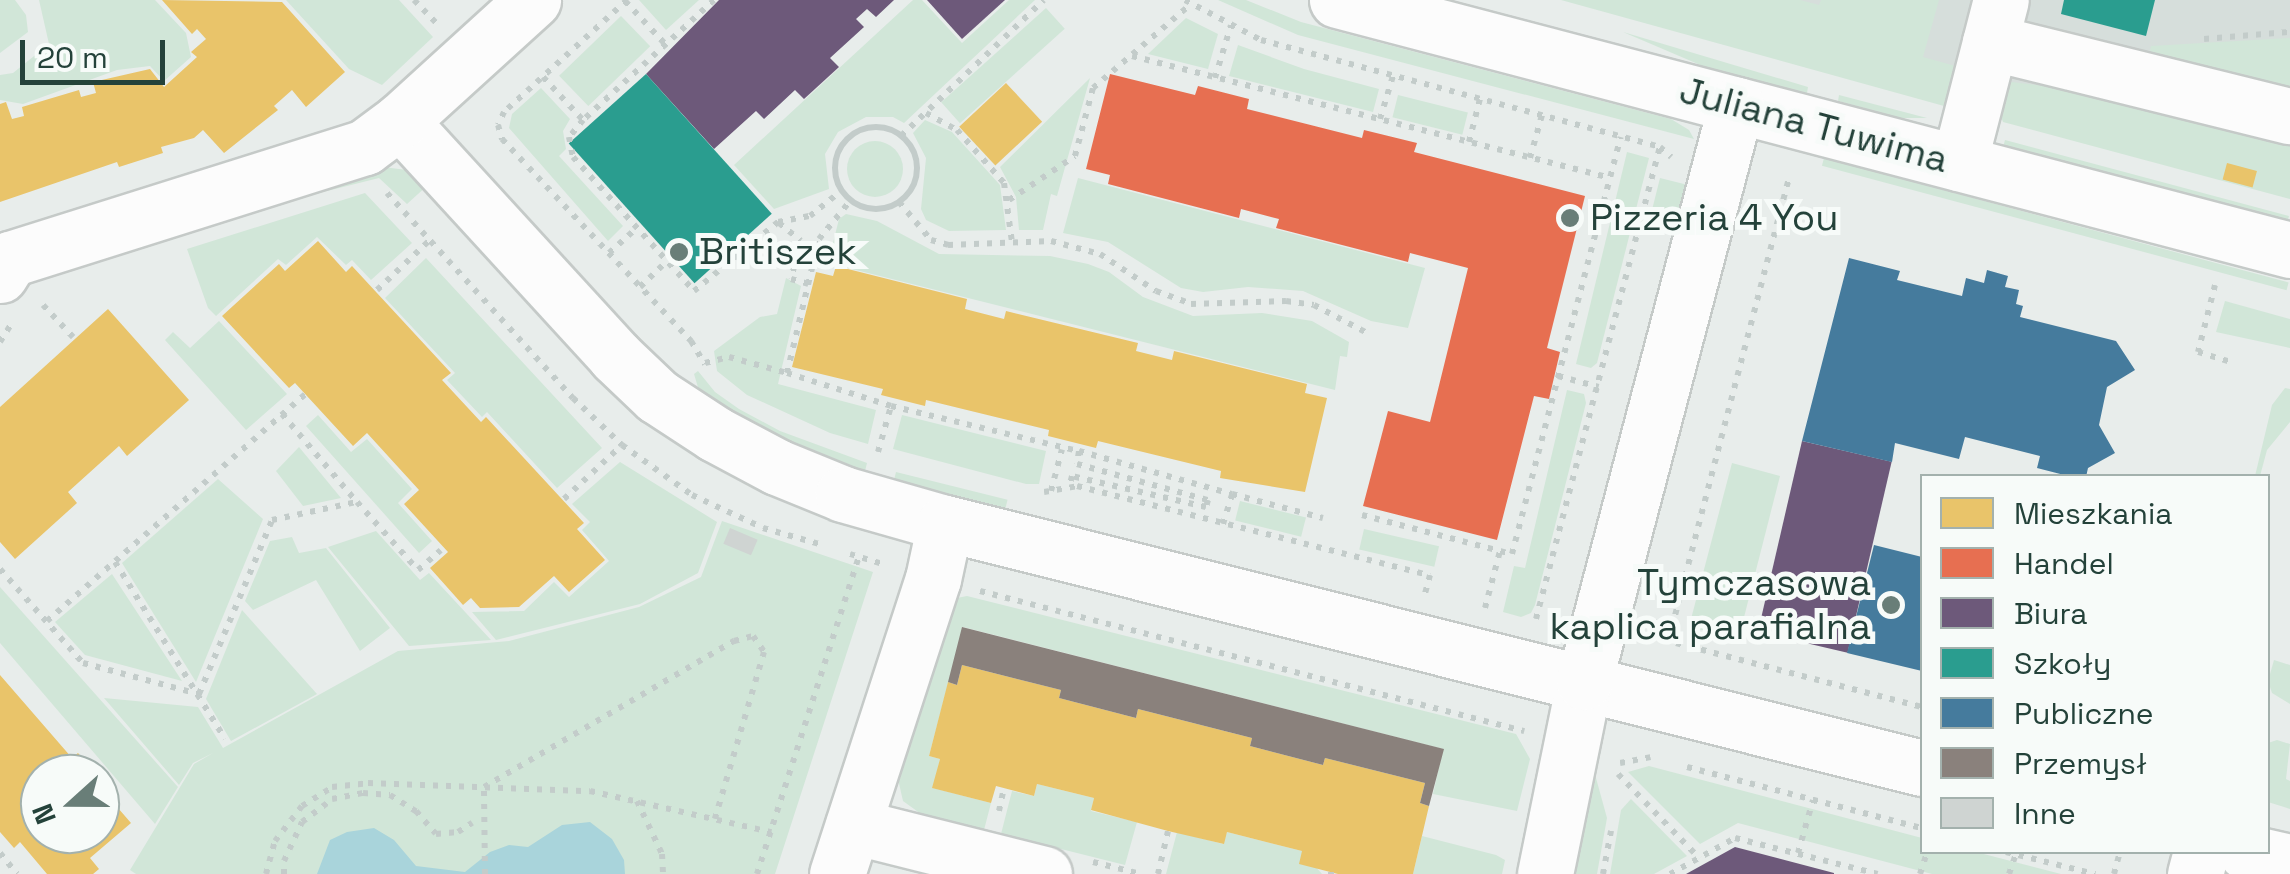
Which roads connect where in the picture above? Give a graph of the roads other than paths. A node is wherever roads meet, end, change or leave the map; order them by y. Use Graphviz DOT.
graph roads {
  1 [pos="533,0"];
  2 [pos="1338,0"];
  3 [pos="1995,21"];
  4 [pos="1736,105"];
  5 [pos="2290,116"];
  6 [pos="400,121"];
  7 [pos="1958,163"];
  8 [pos="2290,250"];
  9 [pos="16,284"];
  10 [pos="946,523"];
  11 [pos="1584,682"];
  12 [pos="1920,767"];
  13 [pos="845,850"];
  14 [pos="2255,854"];
  15 [pos="2290,862"];
  16 [pos="1044,874"];
  17 [pos="1545,874"];
  1 -- 6 [label="street"];
  2 -- 4 [label="street, Juliana Tuwima"];
  3 -- 5 [label="street"];
  3 -- 7 [label="street"];
  4 -- 7 [label="street, Juliana Tuwima"];
  4 -- 11 [label="street"];
  6 -- 9 [label="street"];
  6 -- 10 [label="street"];
  7 -- 8 [label="street, Juliana Tuwima"];
  10 -- 11 [label="street"];
  10 -- 13 [label="street"];
  11 -- 12 [label="street"];
  11 -- 17 [label="street"];
  13 -- 16 [label="street"];
  14 -- 15 [label="street"];
}
